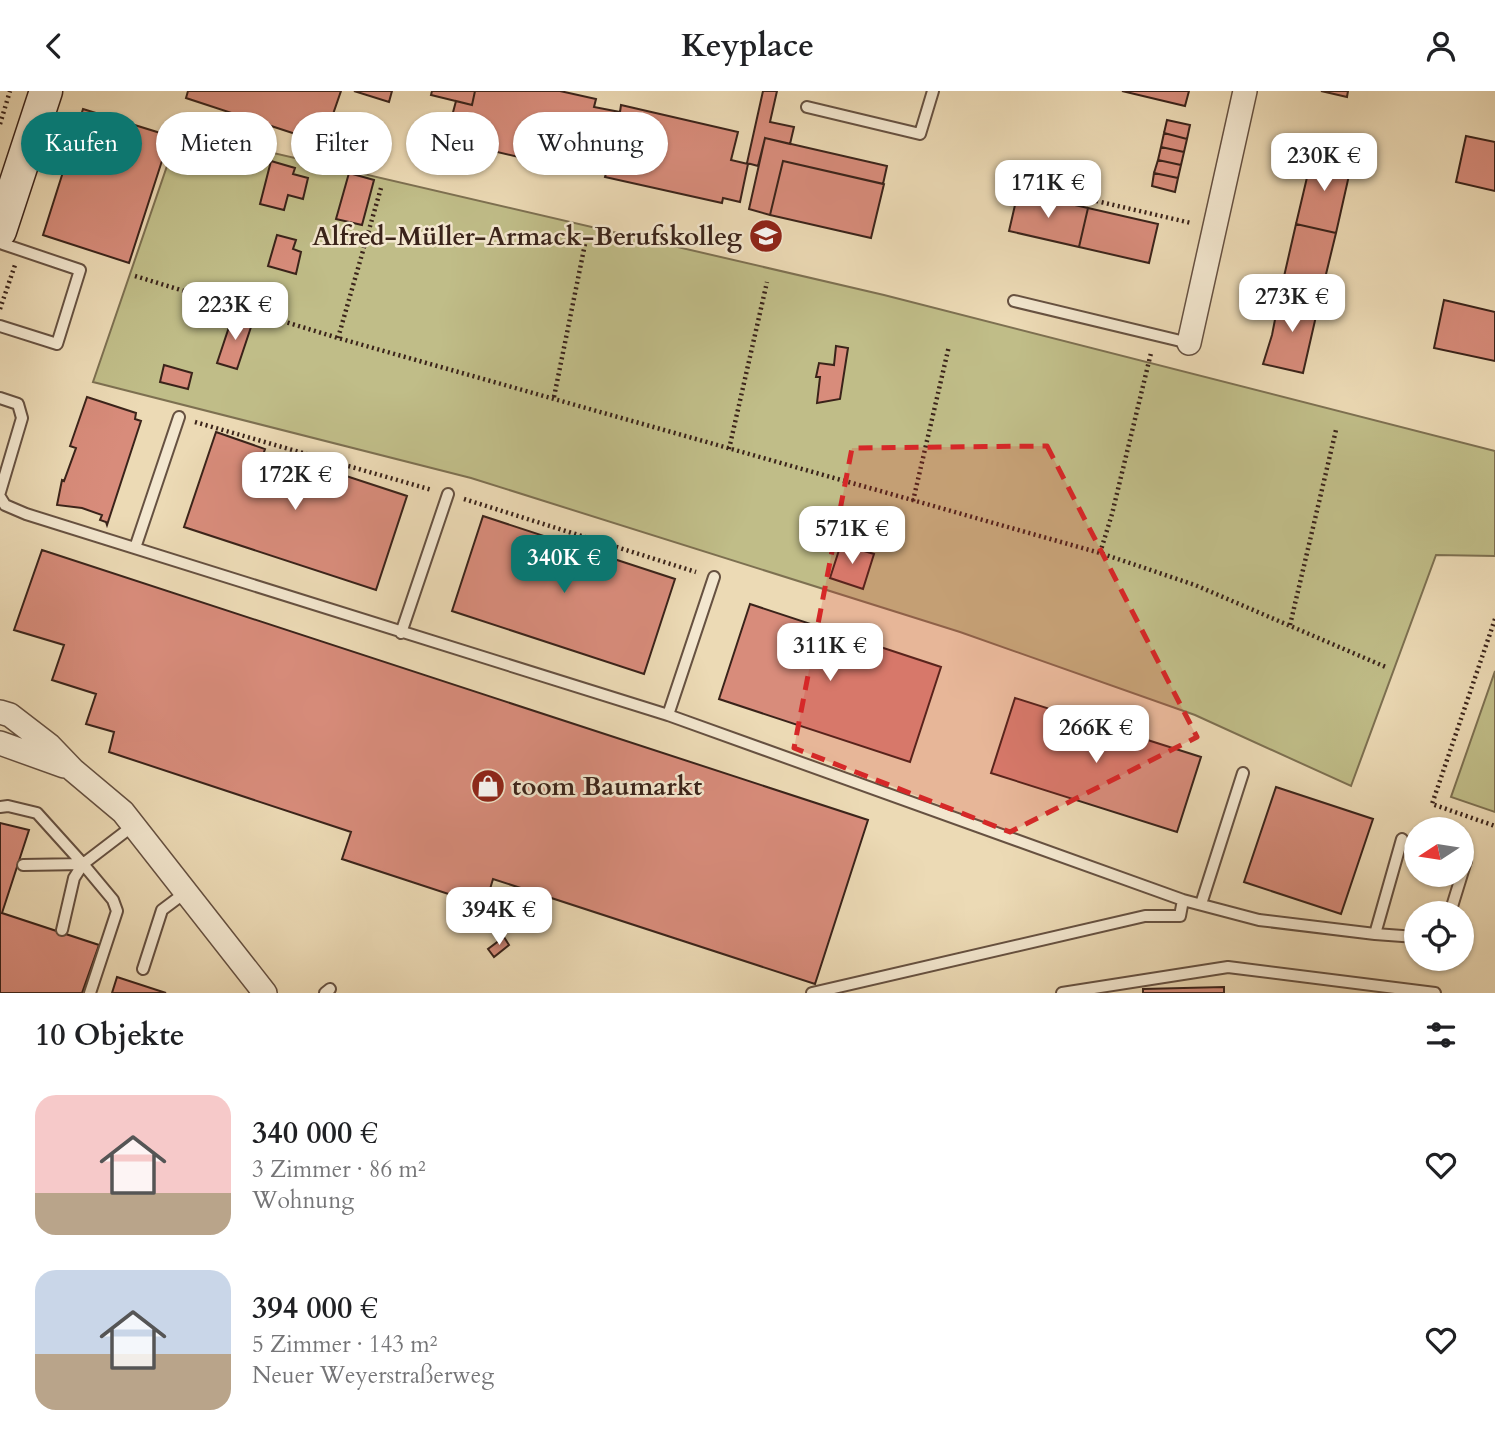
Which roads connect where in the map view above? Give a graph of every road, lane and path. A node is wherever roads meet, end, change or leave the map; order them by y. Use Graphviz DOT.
graph roads {
  1 [pos="10,91"];
  2 [pos="46,91"];
  3 [pos="933,91"];
  4 [pos="1245,91"];
  5 [pos="807,107"];
  6 [pos="0,124"];
  7 [pos="1032,187"];
  8 [pos="381,188"];
  9 [pos="1214,229"];
  10 [pos="0,231"];
  11 [pos="0,243"];
  12 [pos="585,244"];
  13 [pos="135,276"];
  14 [pos="767,282"];
  15 [pos="1014,301"];
  16 [pos="0,326"];
  17 [pos="1155,335"];
  18 [pos="338,338"];
  19 [pos="1189,343"];
  20 [pos="949,346"];
  21 [pos="554,397"];
  22 [pos="0,398"];
  23 [pos="179,417"];
  24 [pos="1336,430"];
  25 [pos="729,449"];
  26 [pos="447,494"];
  27 [pos="0,495"];
  28 [pos="913,501"];
  29 [pos="135,548"];
  30 [pos="1100,553"];
  31 [pos="714,577"];
  32 [pos="1495,619"];
  33 [pos="1290,625"];
  34 [pos="401,633"];
  35 [pos="1388,668"];
  36 [pos="0,712"];
  37 [pos="668,715"];
  38 [pos="0,743"];
  39 [pos="73,770"];
  40 [pos="1243,773"];
  41 [pos="0,807"];
  42 [pos="134,825"];
  43 [pos="1495,826"];
  44 [pos="1402,839"];
  45 [pos="83,864"];
  46 [pos="23,865"];
  47 [pos="187,892"];
  48 [pos="1183,900"];
  49 [pos="1201,904"];
  50 [pos="62,930"];
  51 [pos="1375,934"];
  52 [pos="1404,936"];
  53 [pos="143,969"];
  54 [pos="90,993"];
  55 [pos="265,993"];
  56 [pos="812,993"];
  57 [pos="1062,993"];
  58 [pos="1435,993"];
  1 -- 6 [label="path"];
  2 -- 10 [label="main road"];
  3 -- 5 [label="lane"];
  4 -- 9 [label="street"];
  7 -- 9 [label="path"];
  8 -- 18 [label="path"];
  9 -- 19 [label="street"];
  11 -- 16 [label="lane"];
  12 -- 21 [label="path"];
  13 -- 18 [label="path"];
  14 -- 25 [label="path"];
  15 -- 17 [label="lane"];
  17 -- 19 [label="lane"];
  17 -- 30 [label="path"];
  18 -- 21 [label="path"];
  20 -- 28 [label="path"];
  21 -- 25 [label="path"];
  22 -- 27 [label="lane"];
  23 -- 29 [label="lane"];
  24 -- 33 [label="path"];
  25 -- 28 [label="path"];
  26 -- 34 [label="lane"];
  27 -- 29 [label="lane"];
  28 -- 30 [label="path"];
  29 -- 34 [label="lane"];
  30 -- 33 [label="path"];
  31 -- 37 [label="lane"];
  32 -- 43 [label="path"];
  33 -- 35 [label="path"];
  34 -- 37 [label="lane"];
  36 -- 39 [label="street"];
  37 -- 48 [label="lane"];
  38 -- 39 [label="street"];
  39 -- 42 [label="street"];
  40 -- 49 [label="lane"];
  41 -- 45 [label="lane"];
  42 -- 45 [label="lane"];
  42 -- 47 [label="street"];
  44 -- 51 [label="lane"];
  45 -- 46 [label="lane"];
  45 -- 50 [label="lane"];
  45 -- 54 [label="lane"];
  47 -- 53 [label="lane"];
  47 -- 55 [label="street"];
  48 -- 49 [label="lane"];
  48 -- 56 [label="lane"];
  49 -- 51 [label="lane"];
  51 -- 52 [label="lane"];
  57 -- 58 [label="lane"];
}
